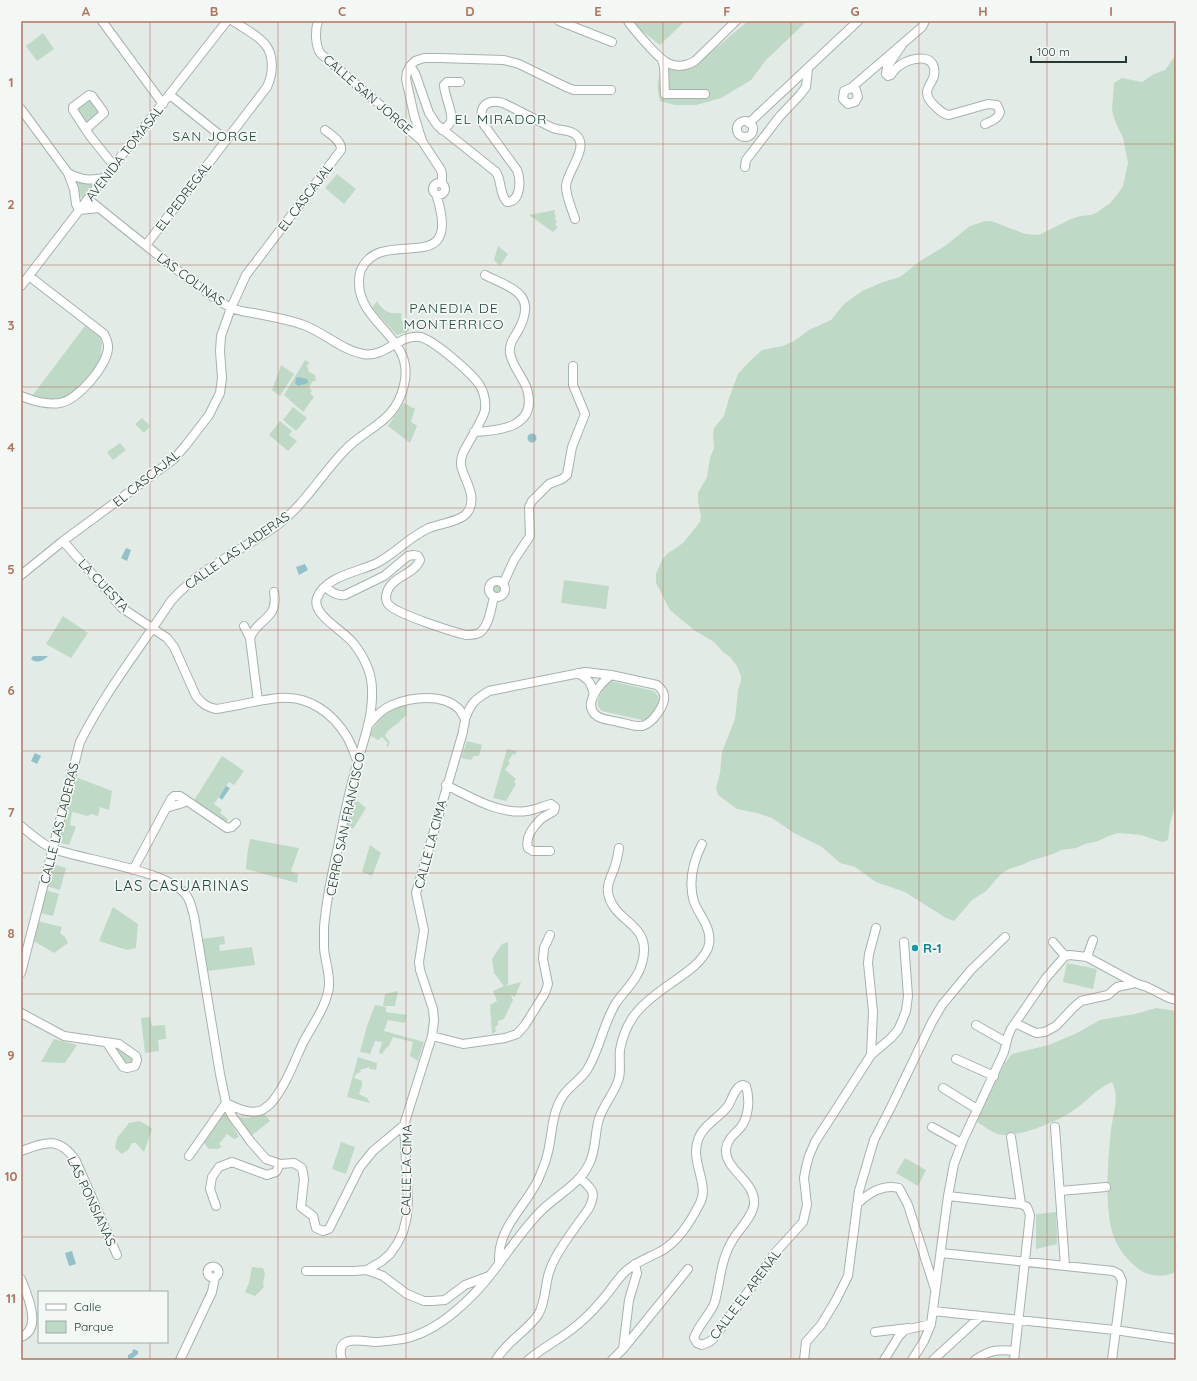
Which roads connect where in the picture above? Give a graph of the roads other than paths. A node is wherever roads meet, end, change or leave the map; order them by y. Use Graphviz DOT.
graph roads {
  1 [pos="102,21"];
  2 [pos="227,21"];
  3 [pos="233,21"];
  4 [pos="318,21"];
  5 [pos="559,21"];
  6 [pos="628,21"];
  7 [pos="736,21"];
  8 [pos="858,21"];
  9 [pos="925,21"];
  10 [pos="612,42"];
  11 [pos="902,45"];
  12 [pos="662,60"];
  13 [pos="410,66"];
  14 [pos="808,68"];
  15 [pos="460,82"];
  16 [pos="851,88"];
  17 [pos="611,90"];
  18 [pos="705,94"];
  19 [pos="170,95"];
  20 [pos="163,104"];
  21 [pos="21,109"];
  22 [pos="749,123"];
  23 [pos="985,124"];
  24 [pos="86,129"];
  25 [pos="325,130"];
  26 [pos="442,130"];
  27 [pos="226,140"];
  28 [pos="422,141"];
  29 [pos="114,166"];
  30 [pos="745,167"];
  31 [pos="68,173"];
  32 [pos="104,178"];
  33 [pos="88,199"];
  34 [pos="99,208"];
  35 [pos="79,210"];
  36 [pos="575,219"];
  37 [pos="146,245"];
  38 [pos="485,275"];
  39 [pos="29,276"];
  40 [pos="21,286"];
  41 [pos="231,308"];
  42 [pos="396,344"];
  43 [pos="573,366"];
  44 [pos="21,396"];
  45 [pos="474,432"];
  46 [pos="63,541"];
  47 [pos="21,575"];
  48 [pos="503,584"];
  49 [pos="325,587"];
  50 [pos="274,592"];
  51 [pos="494,597"];
  52 [pos="244,626"];
  53 [pos="153,628"];
  54 [pos="250,638"];
  55 [pos="578,673"];
  56 [pos="611,675"];
  57 [pos="594,695"];
  58 [pos="258,701"];
  59 [pos="465,719"];
  60 [pos="368,724"];
  61 [pos="365,735"];
  62 [pos="348,738"];
  63 [pos="358,762"];
  64 [pos="446,785"];
  65 [pos="236,822"];
  66 [pos="21,826"];
  67 [pos="702,844"];
  68 [pos="619,848"];
  69 [pos="52,849"];
  70 [pos="550,851"];
  71 [pos="134,870"];
  72 [pos="876,928"];
  73 [pos="550,935"];
  74 [pos="1005,937"];
  75 [pos="1093,940"];
  76 [pos="904,942"];
  77 [pos="1053,942"];
  78 [pos="1065,956"];
  79 [pos="1087,957"];
  80 [pos="21,973"];
  81 [pos="1135,983"];
  82 [pos="1176,1000"];
  83 [pos="21,1013"];
  84 [pos="1015,1023"];
  85 [pos="976,1025"];
  86 [pos="432,1036"];
  87 [pos="1006,1042"];
  88 [pos="107,1043"];
  89 [pos="871,1055"];
  90 [pos="956,1059"];
  91 [pos="994,1076"];
  92 [pos="943,1088"];
  93 [pos="226,1103"];
  94 [pos="977,1109"];
  95 [pos="404,1125"];
  96 [pos="932,1127"];
  97 [pos="1055,1127"];
  98 [pos="1011,1137"];
  99 [pos="961,1143"];
  100 [pos="21,1151"];
  101 [pos="189,1156"];
  102 [pos="280,1164"];
  103 [pos="580,1178"];
  104 [pos="1106,1187"];
  105 [pos="1060,1191"];
  106 [pos="948,1196"];
  107 [pos="857,1204"];
  108 [pos="1021,1204"];
  109 [pos="216,1206"];
  110 [pos="941,1253"];
  111 [pos="117,1255"];
  112 [pos="382,1261"];
  113 [pos="1025,1262"];
  114 [pos="499,1264"];
  115 [pos="635,1264"];
  116 [pos="1065,1266"];
  117 [pos="367,1270"];
  118 [pos="688,1270"];
  119 [pos="306,1271"];
  120 [pos="383,1276"];
  121 [pos="490,1276"];
  122 [pos="215,1277"];
  123 [pos="21,1279"];
  124 [pos="936,1292"];
  125 [pos="933,1311"];
  126 [pos="982,1316"];
  127 [pos="1018,1320"];
  128 [pos="931,1324"];
  129 [pos="911,1328"];
  130 [pos="1115,1330"];
  131 [pos="875,1332"];
  132 [pos="21,1337"];
  133 [pos="1176,1339"];
  134 [pos="623,1349"];
  135 [pos="1015,1351"];
  136 [pos="180,1360"];
  137 [pos="342,1360"];
  138 [pos="496,1360"];
  139 [pos="528,1360"];
  140 [pos="612,1360"];
  141 [pos="804,1360"];
  142 [pos="884,1360"];
  143 [pos="912,1360"];
  144 [pos="933,1360"];
  145 [pos="975,1360"];
  146 [pos="1014,1360"];
  147 [pos="1112,1360"];
  1 -- 20 [label="street"];
  2 -- 19 [label="street, AVENIDA TOMASAL"];
  3 -- 27 [label="street, EL PEDREGAL"];
  4 -- 28 [label="street, CALLE SAN JORGE"];
  5 -- 10 [label="street"];
  6 -- 12 [label="street"];
  7 -- 12 [label="street"];
  8 -- 14 [label="street"];
  9 -- 11 [label="street"];
  11 -- 16 [label="street"];
  11 -- 23 [label="street"];
  12 -- 18 [label="street"];
  13 -- 17 [label="street"];
  13 -- 26 [label="street"];
  13 -- 28 [label="street"];
  14 -- 22 [label="street"];
  14 -- 30 [label="street"];
  15 -- 26 [label="street"];
  19 -- 20 [label="street, AVENIDA TOMASAL"];
  19 -- 27 [label="street"];
  20 -- 29 [label="street, AVENIDA TOMASAL"];
  21 -- 31 [label="street"];
  24 -- 29 [label="street"];
  25 -- 41 [label="street, EL CASCAJAL"];
  26 -- 36 [label="street"];
  27 -- 37 [label="street, EL PEDREGAL"];
  28 -- 42 [label="street, CALLE LAS LADERAS"];
  29 -- 32 [label="street, AVENIDA TOMASAL"];
  31 -- 32 [label="street"];
  31 -- 35 [label="street"];
  32 -- 33 [label="street, AVENIDA TOMASAL"];
  33 -- 34 [label="street, LAS COLINAS"];
  33 -- 35 [label="street, AVENIDA TOMASAL"];
  34 -- 35 [label="street"];
  34 -- 37 [label="street, LAS COLINAS"];
  35 -- 39 [label="street, AVENIDA TOMASAL"];
  37 -- 41 [label="street, LAS COLINAS"];
  38 -- 45 [label="street"];
  39 -- 40 [label="street, AVENIDA TOMASAL"];
  39 -- 44 [label="street"];
  41 -- 42 [label="street, LAS COLINAS"];
  41 -- 46 [label="street, EL CASCAJAL"];
  42 -- 45 [label="street, LAS COLINAS"];
  42 -- 53 [label="street, CALLE LAS LADERAS"];
  43 -- 48 [label="street"];
  45 -- 49 [label="street, CERRO SAN FRANCISCO"];
  46 -- 47 [label="street, EL CASCAJAL"];
  46 -- 53 [label="street, LA CUESTA"];
  48 -- 51 [label="street"];
  48 -- 51 [label="street"];
  49 -- 51 [label="street"];
  49 -- 60 [label="street, CERRO SAN FRANCISCO"];
  50 -- 54 [label="street"];
  52 -- 54 [label="street"];
  53 -- 58 [label="street, LA CUESTA"];
  53 -- 69 [label="street, CALLE LAS LADERAS"];
  54 -- 58 [label="street"];
  55 -- 56 [label="street, CALLE LA CIMA"];
  55 -- 57 [label="street"];
  55 -- 59 [label="street, CALLE LA CIMA"];
  56 -- 57 [label="street"];
  56 -- 57 [label="street"];
  58 -- 62 [label="street, LA CUESTA"];
  59 -- 60 [label="street"];
  59 -- 64 [label="street, CALLE LA CIMA"];
  60 -- 61 [label="street, CERRO SAN FRANCISCO"];
  61 -- 62 [label="street"];
  61 -- 63 [label="street, CERRO SAN FRANCISCO"];
  62 -- 63 [label="street, LA CUESTA"];
  63 -- 93 [label="street, CERRO SAN FRANCISCO"];
  64 -- 70 [label="street"];
  64 -- 86 [label="street, CALLE LA CIMA"];
  65 -- 71 [label="street"];
  66 -- 69 [label="street"];
  67 -- 103 [label="street"];
  68 -- 114 [label="street"];
  69 -- 71 [label="street"];
  69 -- 80 [label="street, CALLE LAS LADERAS"];
  71 -- 93 [label="street"];
  72 -- 89 [label="street"];
  73 -- 86 [label="street"];
  74 -- 107 [label="street"];
  75 -- 79 [label="street"];
  76 -- 89 [label="street, CALLE EL ARENAL"];
  77 -- 78 [label="street"];
  78 -- 79 [label="street"];
  78 -- 84 [label="street"];
  79 -- 81 [label="street"];
  81 -- 82 [label="street"];
  81 -- 84 [label="street"];
  83 -- 88 [label="street"];
  84 -- 87 [label="street"];
  85 -- 87 [label="street"];
  86 -- 95 [label="street, CALLE LA CIMA"];
  87 -- 91 [label="street"];
  89 -- 115 [label="street, CALLE EL ARENAL"];
  90 -- 91 [label="street"];
  91 -- 94 [label="street"];
  92 -- 94 [label="street"];
  93 -- 101 [label="street"];
  93 -- 102 [label="street"];
  94 -- 99 [label="street"];
  95 -- 102 [label="street"];
  95 -- 112 [label="street, CALLE LA CIMA"];
  96 -- 99 [label="street"];
  97 -- 105 [label="street"];
  98 -- 108 [label="street"];
  99 -- 106 [label="street"];
  100 -- 111 [label="street, LAS PONSIANAS"];
  102 -- 109 [label="street"];
  103 -- 114 [label="street"];
  103 -- 138 [label="street"];
  104 -- 105 [label="street"];
  105 -- 116 [label="street"];
  106 -- 108 [label="street"];
  106 -- 110 [label="street"];
  107 -- 124 [label="street"];
  107 -- 141 [label="street"];
  108 -- 113 [label="street"];
  110 -- 113 [label="street"];
  110 -- 124 [label="street"];
  112 -- 117 [label="street, CALLE LA CIMA"];
  112 -- 120 [label="street"];
  113 -- 116 [label="street"];
  113 -- 127 [label="street"];
  114 -- 121 [label="street"];
  115 -- 134 [label="street"];
  115 -- 139 [label="street, CALLE EL ARENAL"];
  116 -- 130 [label="street"];
  117 -- 119 [label="street"];
  117 -- 120 [label="street"];
  118 -- 134 [label="street"];
  120 -- 121 [label="street"];
  121 -- 137 [label="street"];
  122 -- 136 [label="street"];
  123 -- 132 [label="street"];
  124 -- 125 [label="street"];
  125 -- 126 [label="street"];
  125 -- 128 [label="street"];
  126 -- 127 [label="street"];
  126 -- 144 [label="street"];
  127 -- 130 [label="street"];
  127 -- 135 [label="street"];
  128 -- 129 [label="street"];
  128 -- 143 [label="street"];
  129 -- 131 [label="street"];
  129 -- 142 [label="street"];
  130 -- 133 [label="street"];
  130 -- 147 [label="street"];
  134 -- 140 [label="street"];
  135 -- 145 [label="street"];
  135 -- 146 [label="street"];
}
